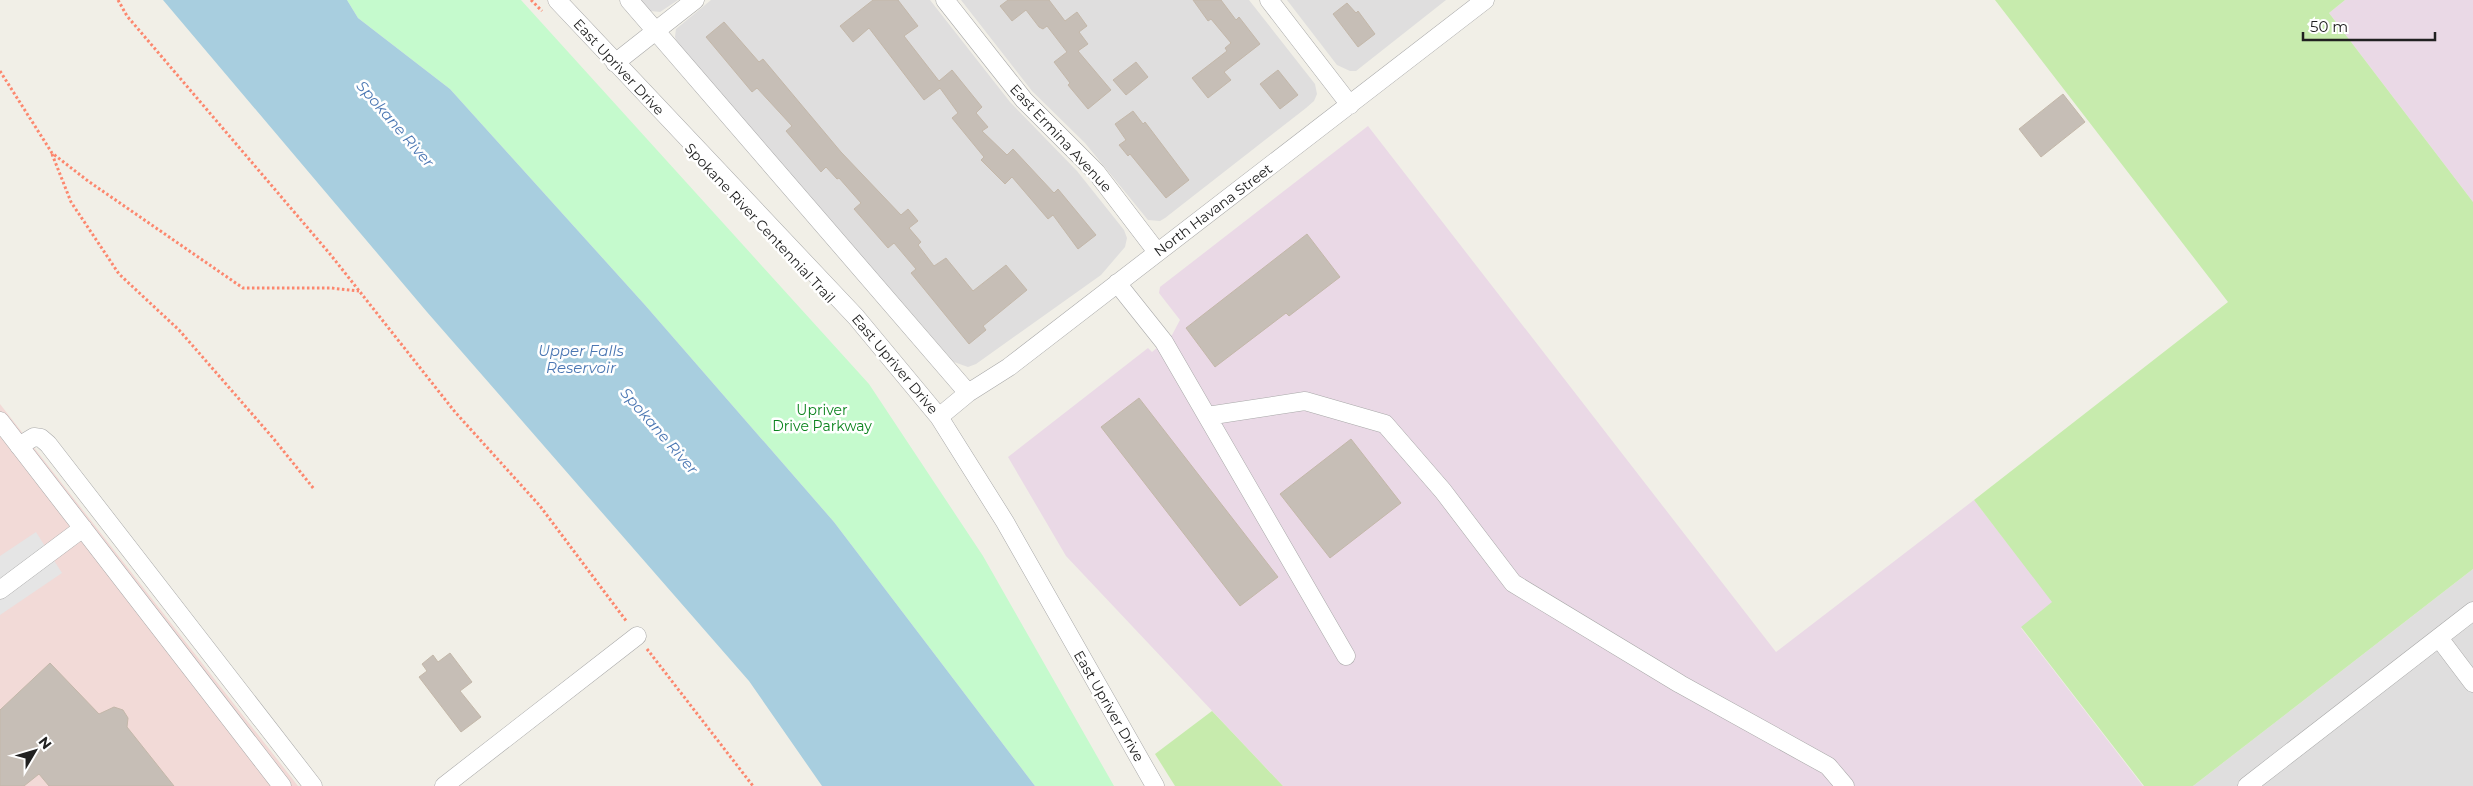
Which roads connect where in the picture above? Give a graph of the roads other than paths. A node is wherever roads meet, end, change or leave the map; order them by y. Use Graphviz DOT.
graph roads {
  1 [pos="556,0"];
  2 [pos="628,0"];
  3 [pos="695,0"];
  4 [pos="946,0"];
  5 [pos="1269,0"];
  6 [pos="1485,0"];
  7 [pos="656,31"];
  8 [pos="615,63"];
  9 [pos="1350,105"];
  10 [pos="1157,252"];
  11 [pos="1117,283"];
  12 [pos="968,393"];
  13 [pos="1207,416"];
  14 [pos="939,417"];
  15 [pos="0,421"];
  16 [pos="19,446"];
  17 [pos="82,528"];
  18 [pos="0,590"];
  19 [pos="2473,611"];
  20 [pos="637,636"];
  21 [pos="2439,638"];
  22 [pos="1346,656"];
  23 [pos="2473,683"];
  24 [pos="282,786"];
  25 [pos="313,786"];
  26 [pos="444,786"];
  27 [pos="1155,786"];
  28 [pos="1845,786"];
  29 [pos="2247,786"];
  1 -- 8 [label="street, East Upriver Drive"];
  2 -- 7 [label="street"];
  3 -- 7 [label="street"];
  4 -- 10 [label="street, East Ermina Avenue"];
  5 -- 9 [label="street"];
  6 -- 9 [label="street, North Havana Street"];
  7 -- 8 [label="street"];
  7 -- 12 [label="street"];
  8 -- 14 [label="street, East Upriver Drive"];
  9 -- 10 [label="street, North Havana Street"];
  10 -- 11 [label="street, North Havana Street"];
  11 -- 12 [label="street, North Havana Street"];
  11 -- 13 [label="street"];
  12 -- 14 [label="street, North Havana Street"];
  13 -- 22 [label="street"];
  13 -- 28 [label="street"];
  14 -- 27 [label="street, East Upriver Drive"];
  15 -- 16 [label="street"];
  16 -- 17 [label="street"];
  16 -- 25 [label="street"];
  17 -- 18 [label="street"];
  17 -- 24 [label="street"];
  19 -- 21 [label="street"];
  20 -- 26 [label="street"];
  21 -- 23 [label="street"];
  21 -- 29 [label="street"];
}
